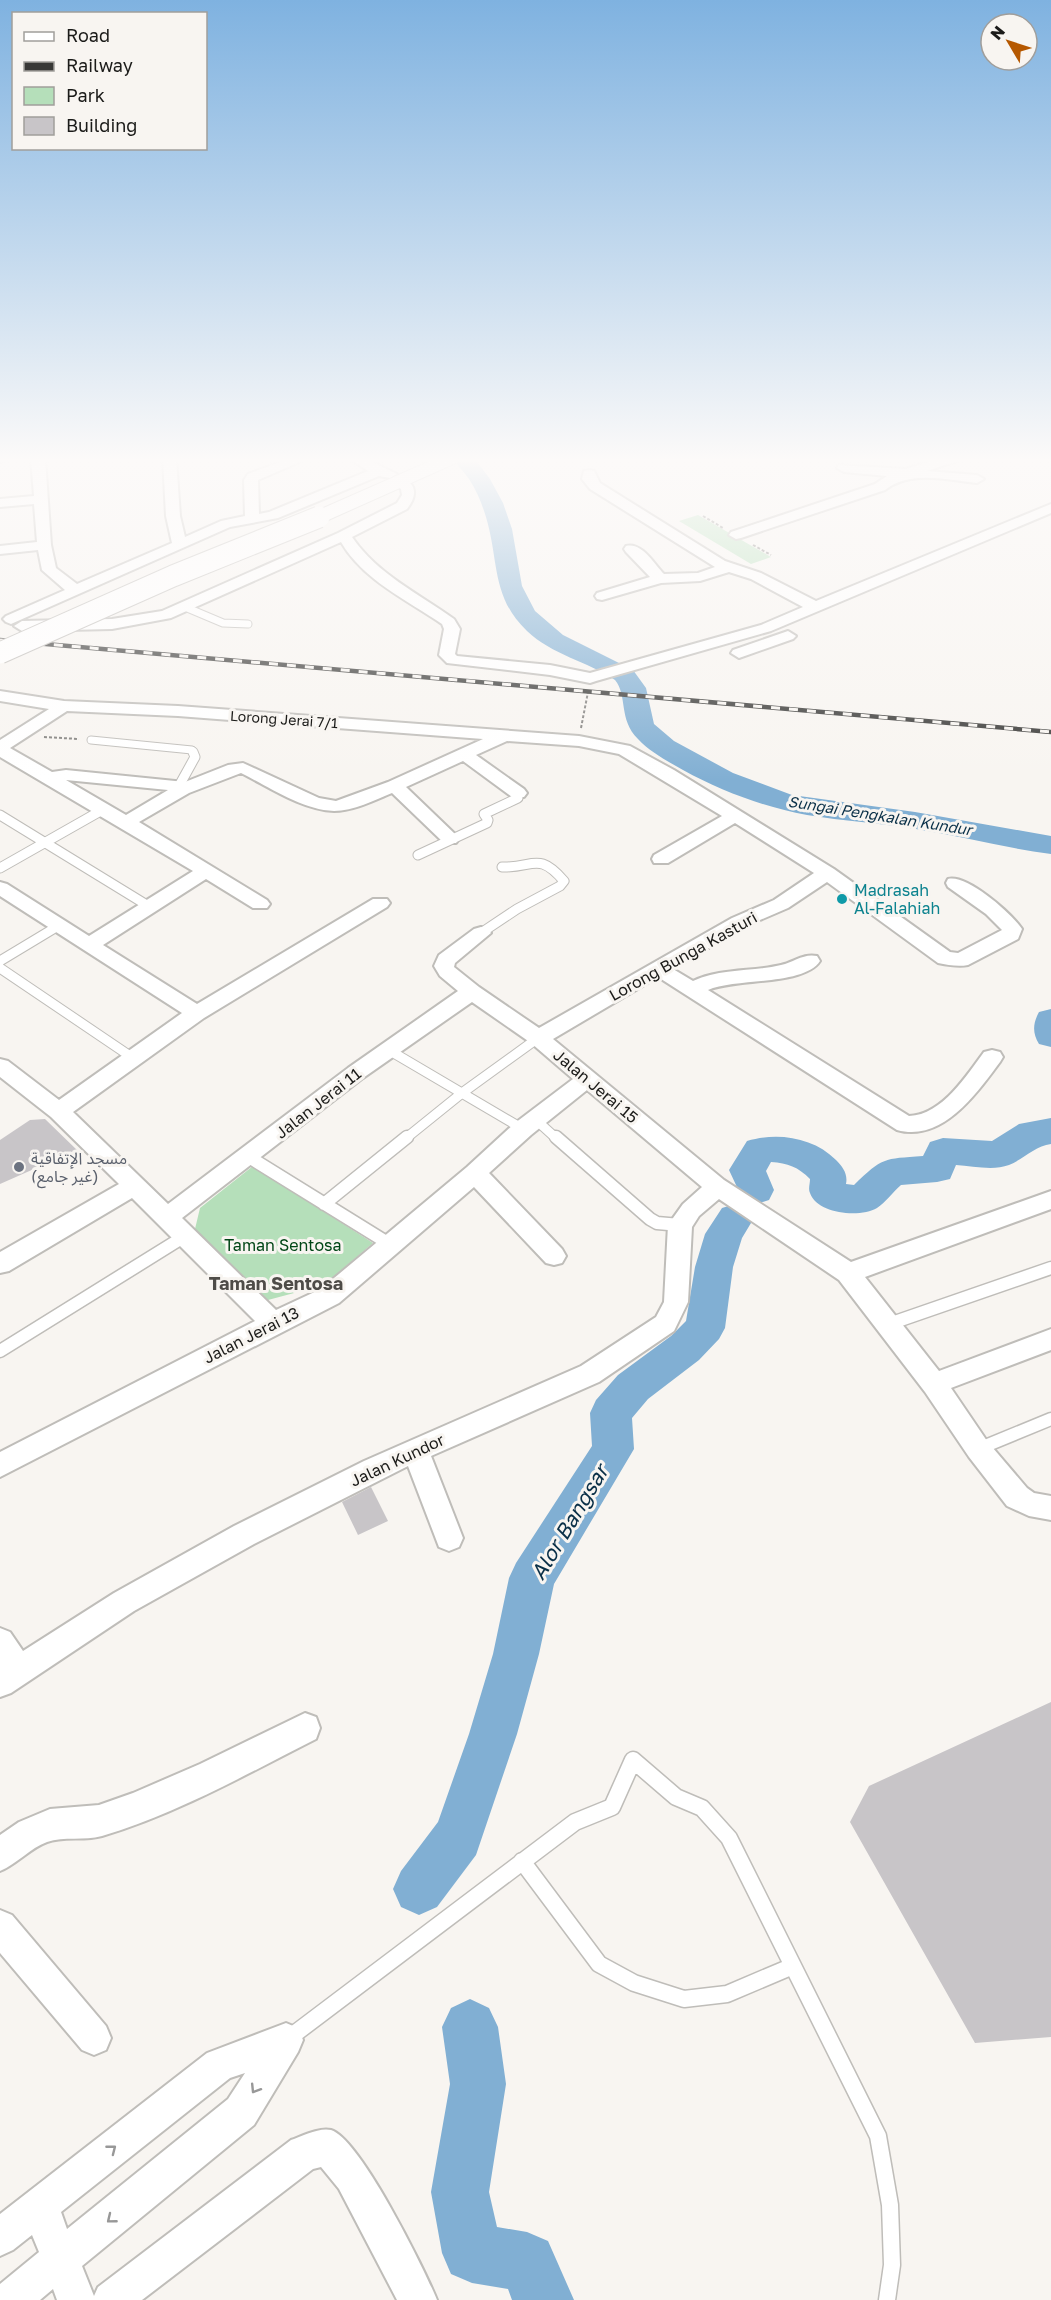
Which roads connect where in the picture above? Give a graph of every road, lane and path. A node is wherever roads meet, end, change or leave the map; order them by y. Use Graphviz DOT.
graph roads {
  1 [pos="48,565"];
  2 [pos="130,565"];
  3 [pos="170,565"];
  4 [pos="197,565"];
  5 [pos="278,565"];
  6 [pos="369,565"];
  7 [pos="646,565"];
  8 [pos="725,565"];
  9 [pos="926,565"];
  10 [pos="942,565"];
  11 [pos="729,567"];
  12 [pos="660,579"];
  13 [pos="75,590"];
  14 [pos="602,596"];
  15 [pos="185,607"];
  16 [pos="818,615"];
  17 [pos="8,624"];
  18 [pos="248,624"];
  19 [pos="798,631"];
  20 [pos="0,640"];
  21 [pos="0,653"];
  22 [pos="739,653"];
  23 [pos="595,676"];
  24 [pos="0,696"];
  25 [pos="64,706"];
  26 [pos="19,735"];
  27 [pos="504,736"];
  28 [pos="92,740"];
  29 [pos="579,741"];
  30 [pos="0,749"];
  31 [pos="464,754"];
  32 [pos="49,778"];
  33 [pos="394,786"];
  34 [pos="181,788"];
  35 [pos="518,793"];
  36 [pos="105,809"];
  37 [pos="0,815"];
  38 [pos="736,815"];
  39 [pos="126,822"];
  40 [pos="450,839"];
  41 [pos="45,843"];
  42 [pos="418,855"];
  43 [pos="661,859"];
  44 [pos="502,867"];
  45 [pos="0,868"];
  46 [pos="206,871"];
  47 [pos="826,873"];
  48 [pos="954,883"];
  49 [pos="0,888"];
  50 [pos="380,903"];
  51 [pos="260,904"];
  52 [pos="150,907"];
  53 [pos="58,926"];
  54 [pos="481,933"];
  55 [pos="89,945"];
  56 [pos="0,961"];
  57 [pos="810,961"];
  58 [pos="0,968"];
  59 [pos="658,968"];
  60 [pos="692,989"];
  61 [pos="472,992"];
  62 [pos="197,1013"];
  63 [pos="538,1038"];
  64 [pos="387,1049"];
  65 [pos="992,1057"];
  66 [pos="133,1058"];
  67 [pos="0,1066"];
  68 [pos="588,1078"];
  69 [pos="462,1093"];
  70 [pos="59,1111"];
  71 [pos="529,1124"];
  72 [pos="249,1158"];
  73 [pos="475,1173"];
  74 [pos="134,1186"];
  75 [pos="716,1186"];
  76 [pos="1051,1200"];
  77 [pos="324,1204"];
  78 [pos="167,1217"];
  79 [pos="680,1225"];
  80 [pos="185,1236"];
  81 [pos="391,1245"];
  82 [pos="554,1256"];
  83 [pos="0,1264"];
  84 [pos="1051,1268"];
  85 [pos="848,1273"];
  86 [pos="273,1323"];
  87 [pos="889,1324"];
  88 [pos="1051,1338"];
  89 [pos="0,1351"];
  90 [pos="934,1384"];
  91 [pos="1051,1419"];
  92 [pos="978,1449"];
  93 [pos="416,1451"];
  94 [pos="0,1465"];
  95 [pos="1051,1508"];
  96 [pos="449,1538"];
  97 [pos="0,1641"];
  98 [pos="9,1676"];
  99 [pos="305,1728"];
  100 [pos="0,1855"];
  101 [pos="522,1861"];
  102 [pos="0,1927"];
  103 [pos="793,1966"];
  104 [pos="94,2038"];
  105 [pos="286,2040"];
  106 [pos="40,2206"];
  107 [pos="0,2238"];
  108 [pos="62,2260"];
  109 [pos="10,2300"];
  110 [pos="76,2300"];
  111 [pos="111,2300"];
  112 [pos="418,2300"];
  113 [pos="887,2300"];
  1 -- 13 [label="street"];
  2 -- 13 [label="street"];
  3 -- 20 [label="main road"];
  4 -- 21 [label="main road, bridge"];
  5 -- 15 [label="street"];
  6 -- 23 [label="street"];
  7 -- 12 [label="street"];
  8 -- 11 [label="street"];
  9 -- 16 [label="street"];
  10 -- 16 [label="street"];
  11 -- 12 [label="street"];
  11 -- 16 [label="street"];
  12 -- 14 [label="street"];
  13 -- 17 [label="street"];
  15 -- 17 [label="street"];
  15 -- 18 [label="lane"];
  16 -- 23 [label="street"];
  19 -- 22 [label="street"];
  23 -- 29 [label="path"];
  24 -- 25 [label="street, Lorong Jerai 7/1"];
  25 -- 26 [label="street"];
  25 -- 27 [label="street, Lorong Jerai 7/1"];
  26 -- 28 [label="path"];
  26 -- 30 [label="street"];
  27 -- 29 [label="street, Lorong Jerai 7/1"];
  27 -- 31 [label="street"];
  28 -- 34 [label="lane"];
  29 -- 38 [label="street, Lorong Jerai 7/1"];
  30 -- 32 [label="street"];
  31 -- 33 [label="street"];
  31 -- 35 [label="street"];
  32 -- 34 [label="street"];
  32 -- 36 [label="street"];
  33 -- 34 [label="street"];
  33 -- 40 [label="street"];
  34 -- 39 [label="street"];
  35 -- 40 [label="lane"];
  36 -- 39 [label="street"];
  36 -- 41 [label="lane"];
  37 -- 41 [label="lane"];
  38 -- 43 [label="street"];
  38 -- 47 [label="street, Lorong Jerai 7/1"];
  39 -- 46 [label="street"];
  40 -- 42 [label="lane"];
  41 -- 45 [label="lane"];
  41 -- 52 [label="lane"];
  44 -- 54 [label="lane"];
  46 -- 51 [label="street"];
  46 -- 52 [label="street"];
  47 -- 48 [label="street, Lorong Jerai 7/1"];
  47 -- 59 [label="street, Lorong Bunga Kasturi"];
  49 -- 53 [label="street"];
  50 -- 62 [label="street"];
  52 -- 55 [label="street"];
  53 -- 55 [label="street"];
  53 -- 56 [label="lane"];
  54 -- 61 [label="street, Jalan Jerai 15"];
  55 -- 62 [label="street"];
  57 -- 60 [label="street"];
  58 -- 66 [label="lane"];
  59 -- 60 [label="street"];
  59 -- 63 [label="street, Lorong Bunga Kasturi"];
  60 -- 65 [label="street"];
  61 -- 63 [label="street, Jalan Jerai 15"];
  61 -- 64 [label="street, Jalan Jerai 11"];
  62 -- 66 [label="street"];
  63 -- 68 [label="street, Jalan Jerai 15"];
  63 -- 69 [label="lane"];
  64 -- 69 [label="lane"];
  64 -- 72 [label="street, Jalan Jerai 11"];
  66 -- 70 [label="street"];
  67 -- 70 [label="street"];
  68 -- 71 [label="street, Jalan Jerai 13"];
  68 -- 75 [label="street, Jalan Jerai 15"];
  69 -- 71 [label="lane"];
  69 -- 77 [label="lane"];
  70 -- 74 [label="street"];
  71 -- 73 [label="street, Jalan Jerai 13"];
  71 -- 79 [label="lane"];
  72 -- 77 [label="lane"];
  72 -- 78 [label="street, Jalan Jerai 11"];
  73 -- 81 [label="street, Jalan Jerai 13"];
  73 -- 82 [label="street"];
  74 -- 78 [label="street"];
  74 -- 83 [label="street"];
  75 -- 79 [label="street"];
  75 -- 85 [label="street, Jalan Jerai 15"];
  76 -- 85 [label="street"];
  77 -- 81 [label="lane"];
  78 -- 80 [label="street"];
  79 -- 93 [label="street, Jalan Kundor"];
  80 -- 86 [label="street"];
  80 -- 89 [label="lane"];
  81 -- 86 [label="street, Jalan Jerai 13"];
  84 -- 87 [label="lane"];
  85 -- 87 [label="street, Jalan Jerai 15"];
  86 -- 94 [label="street, Jalan Jerai 13"];
  87 -- 90 [label="street, Jalan Jerai 15"];
  88 -- 90 [label="street"];
  90 -- 92 [label="street, Jalan Jerai 15"];
  91 -- 92 [label="lane"];
  92 -- 95 [label="street, Jalan Jerai 15"];
  93 -- 96 [label="street"];
  93 -- 98 [label="street, Jalan Kundor"];
  97 -- 98 [label="street"];
  99 -- 100 [label="street"];
  101 -- 103 [label="lane"];
  101 -- 103 [label="lane"];
  101 -- 105 [label="lane"];
  102 -- 104 [label="street"];
  103 -- 113 [label="lane"];
  106 -- 105 [label="street, one-way"];
  105 -- 108 [label="street, one-way"];
  106 -- 107 [label="street"];
  106 -- 108 [label="street"];
  108 -- 109 [label="street"];
  108 -- 110 [label="street"];
  111 -- 112 [label="street"];
}
